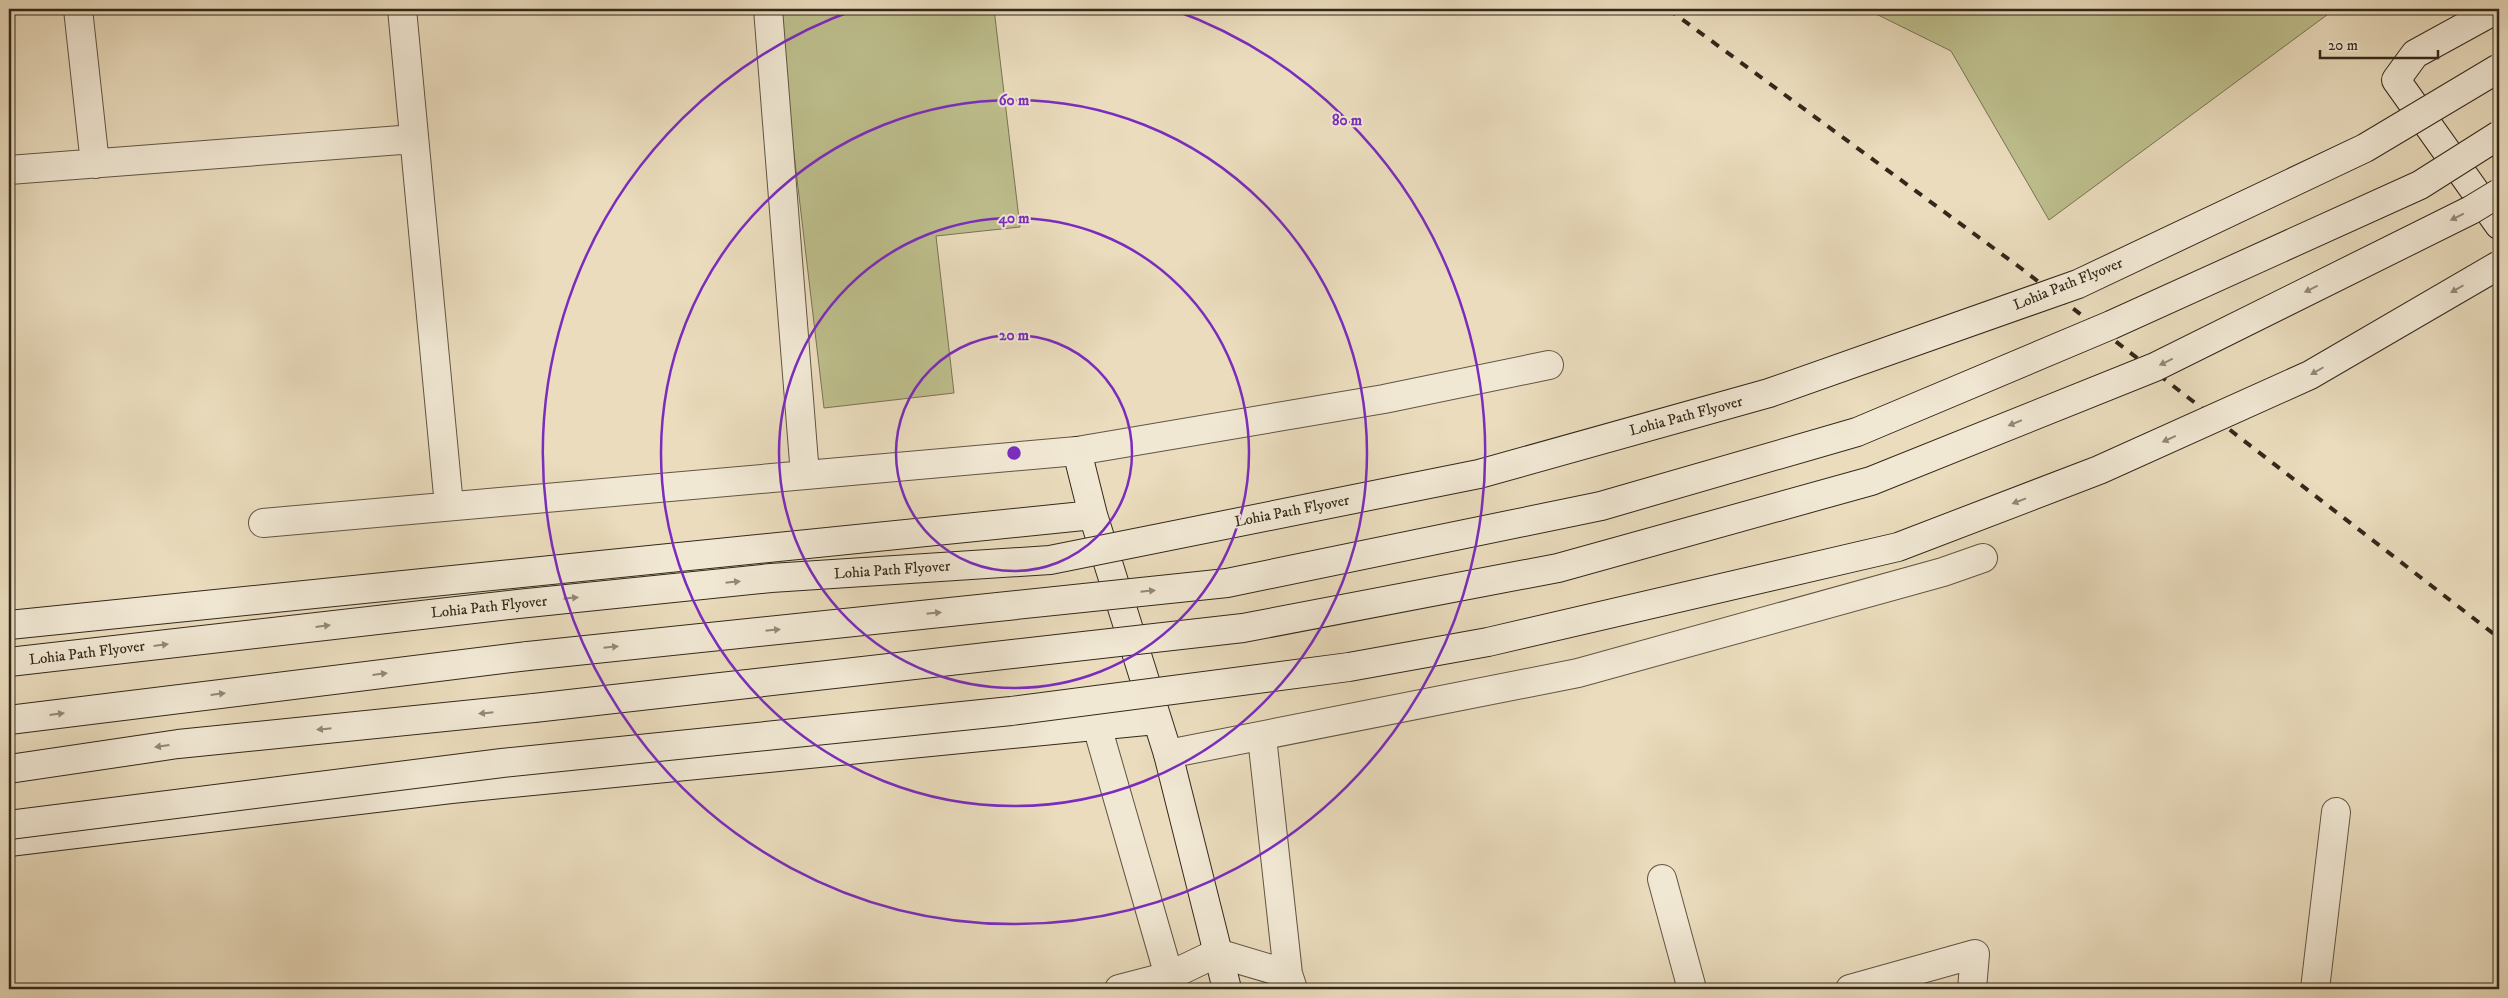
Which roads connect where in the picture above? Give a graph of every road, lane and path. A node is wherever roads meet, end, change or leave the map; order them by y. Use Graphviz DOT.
graph roads {
  1 [pos="78,9"];
  2 [pos="402,9"];
  3 [pos="768,9"];
  4 [pos="2497,9"];
  5 [pos="2499,68"];
  6 [pos="2499,135"];
  7 [pos="414,140"];
  8 [pos="95,164"];
  9 [pos="9,170"];
  10 [pos="2499,193"];
  11 [pos="2499,226"];
  12 [pos="2499,265"];
  13 [pos="1549,365"];
  14 [pos="1077,451"];
  15 [pos="804,475"];
  16 [pos="448,506"];
  17 [pos="1093,515"];
  18 [pos="263,524"];
  19 [pos="1983,558"];
  20 [pos="9,625"];
  21 [pos="9,662"];
  22 [pos="9,720"];
  23 [pos="1156,720"];
  24 [pos="1098,726"];
  25 [pos="1262,737"];
  26 [pos="1168,754"];
  27 [pos="9,769"];
  28 [pos="2336,812"];
  29 [pos="9,825"];
  30 [pos="9,842"];
  31 [pos="1662,879"];
  32 [pos="1217,953"];
  33 [pos="1290,981"];
  34 [pos="1171,983"];
  35 [pos="1119,989"];
  36 [pos="1227,989"];
  37 [pos="1692,989"];
  38 [pos="1850,989"];
  39 [pos="1972,989"];
  40 [pos="2315,989"];
  1 -- 8 [label="main road"];
  2 -- 7 [label="main road"];
  3 -- 15 [label="main road"];
  4 -- 11 [label="main road"];
  21 -- 5 [label="main road, Lohia Path Flyover, one-way, bridge"];
  22 -- 6 [label="main road, one-way, bridge"];
  7 -- 8 [label="main road"];
  7 -- 16 [label="main road"];
  8 -- 9 [label="main road"];
  10 -- 27 [label="main road, one-way, bridge"];
  12 -- 29 [label="main road, one-way, bridge"];
  13 -- 14 [label="main road"];
  14 -- 15 [label="main road"];
  14 -- 17 [label="main road"];
  15 -- 16 [label="main road"];
  16 -- 18 [label="main road"];
  17 -- 20 [label="main road"];
  17 -- 23 [label="main road"];
  19 -- 25 [label="main road"];
  23 -- 24 [label="main road"];
  23 -- 26 [label="main road"];
  24 -- 30 [label="main road"];
  24 -- 34 [label="main road"];
  25 -- 26 [label="main road"];
  25 -- 33 [label="main road"];
  26 -- 32 [label="main road"];
  28 -- 40 [label="main road"];
  31 -- 37 [label="main road"];
  32 -- 33 [label="main road"];
  32 -- 34 [label="main road"];
  32 -- 36 [label="main road"];
  34 -- 35 [label="main road"];
  38 -- 39 [label="main road"];
}
